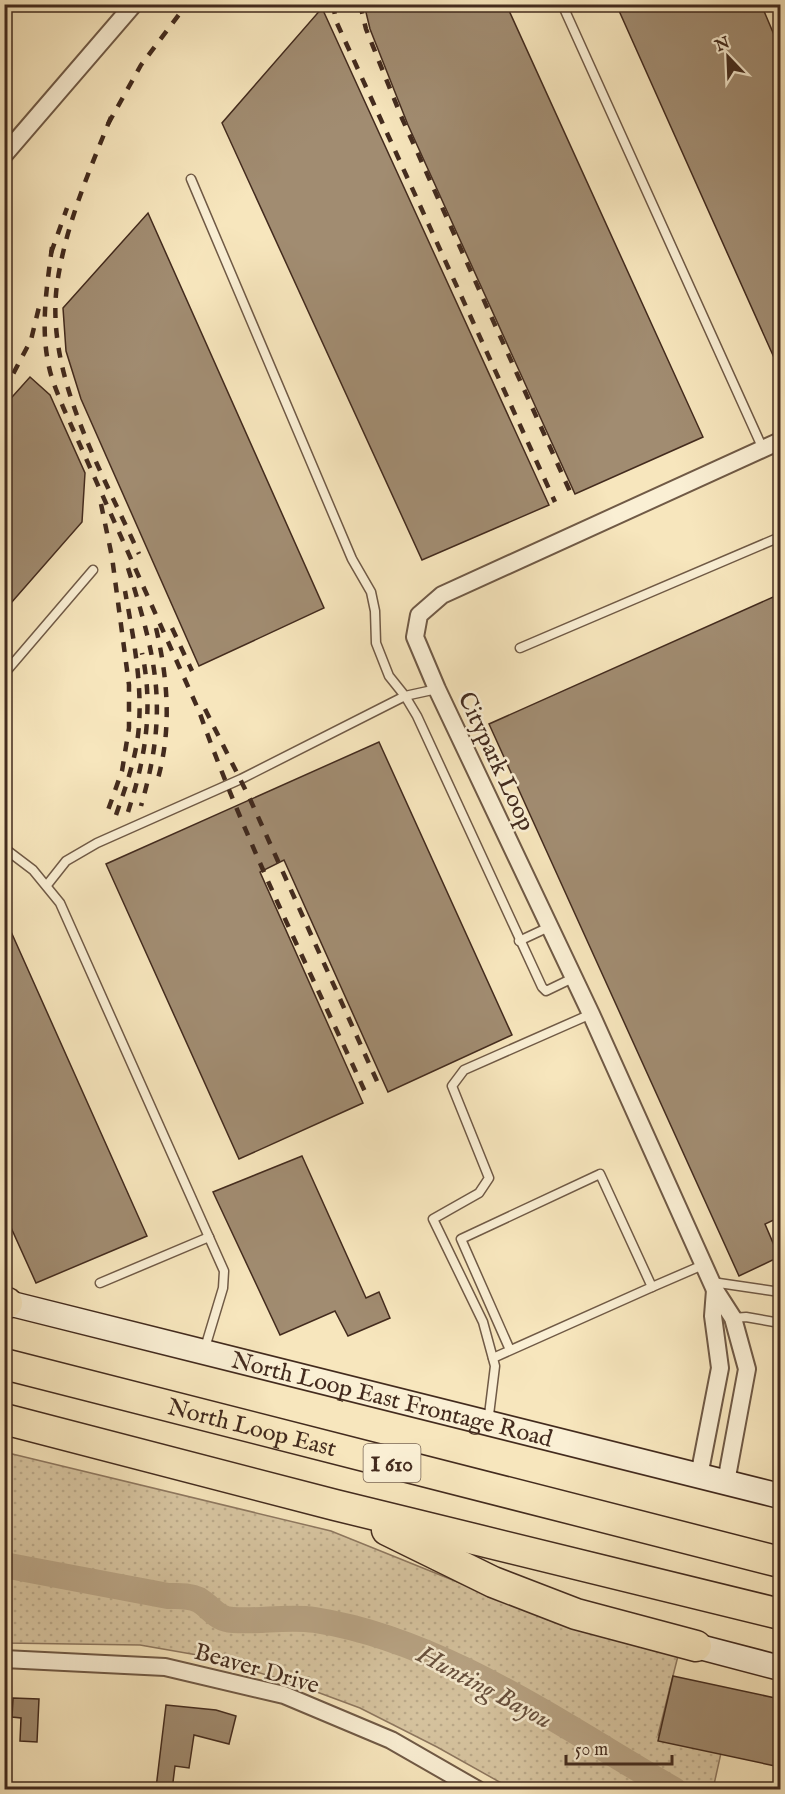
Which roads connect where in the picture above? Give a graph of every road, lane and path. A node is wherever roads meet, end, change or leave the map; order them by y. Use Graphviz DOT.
graph roads {
  1 [pos="134,4"];
  2 [pos="562,4"];
  3 [pos="4,155"];
  4 [pos="191,179"];
  5 [pos="780,441"];
  6 [pos="763,449"];
  7 [pos="780,537"];
  8 [pos="93,570"];
  9 [pos="520,648"];
  10 [pos="4,674"];
  11 [pos="436,689"];
  12 [pos="405,696"];
  13 [pos="4,848"];
  14 [pos="47,885"];
  15 [pos="549,927"];
  16 [pos="519,941"];
  17 [pos="573,978"];
  18 [pos="591,1014"];
  19 [pos="209,1237"];
  20 [pos="703,1265"];
  21 [pos="100,1283"];
  22 [pos="713,1286"];
  23 [pos="652,1287"];
  24 [pos="780,1292"];
  25 [pos="5,1303"];
  26 [pos="733,1318"];
  27 [pos="780,1323"];
  28 [pos="510,1350"];
  29 [pos="204,1352"];
  30 [pos="493,1358"];
  31 [pos="4,1364"];
  32 [pos="4,1419"];
  33 [pos="488,1423"];
  34 [pos="699,1476"];
  35 [pos="726,1482"];
  36 [pos="780,1496"];
  37 [pos="335,1505"];
  38 [pos="780,1562"];
  39 [pos="780,1614"];
  40 [pos="696,1646"];
  41 [pos="4,1659"];
  42 [pos="780,1668"];
  43 [pos="478,1790"];
  1 -- 3 [label="street"];
  2 -- 6 [label="lane"];
  4 -- 12 [label="lane"];
  5 -- 6 [label="street, Citypark Loop"];
  6 -- 11 [label="street, Citypark Loop"];
  7 -- 9 [label="lane"];
  8 -- 10 [label="lane"];
  11 -- 12 [label="lane"];
  11 -- 15 [label="street, Citypark Loop"];
  12 -- 14 [label="lane"];
  12 -- 16 [label="lane"];
  13 -- 14 [label="lane"];
  14 -- 19 [label="lane"];
  15 -- 16 [label="lane"];
  15 -- 17 [label="street, Citypark Loop"];
  16 -- 17 [label="lane"];
  17 -- 18 [label="street, Citypark Loop"];
  18 -- 20 [label="street, Citypark Loop"];
  18 -- 30 [label="lane"];
  19 -- 21 [label="lane"];
  19 -- 29 [label="lane"];
  20 -- 22 [label="street, Citypark Loop"];
  20 -- 23 [label="lane"];
  22 -- 24 [label="lane"];
  22 -- 26 [label="street, Citypark Loop"];
  22 -- 34 [label="street, Citypark Loop"];
  23 -- 28 [label="lane"];
  23 -- 28 [label="lane"];
  25 -- 29 [label="main road, North Loop East Frontage Road"];
  26 -- 27 [label="lane"];
  26 -- 35 [label="street, Citypark Loop"];
  28 -- 30 [label="lane"];
  29 -- 33 [label="main road, North Loop East Frontage Road"];
  30 -- 33 [label="lane"];
  31 -- 38 [label="highway, North Loop East / I 610"];
  32 -- 37 [label="highway, I 610"];
  33 -- 34 [label="main road, North Loop East Frontage Road"];
  34 -- 35 [label="main road, North Loop East Frontage Road"];
  35 -- 36 [label="main road, North Loop East Frontage Road"];
  37 -- 39 [label="highway, I 610"];
  37 -- 40 [label="highway"];
  40 -- 42 [label="main road"];
  41 -- 43 [label="street, Beaver Drive"];
}
